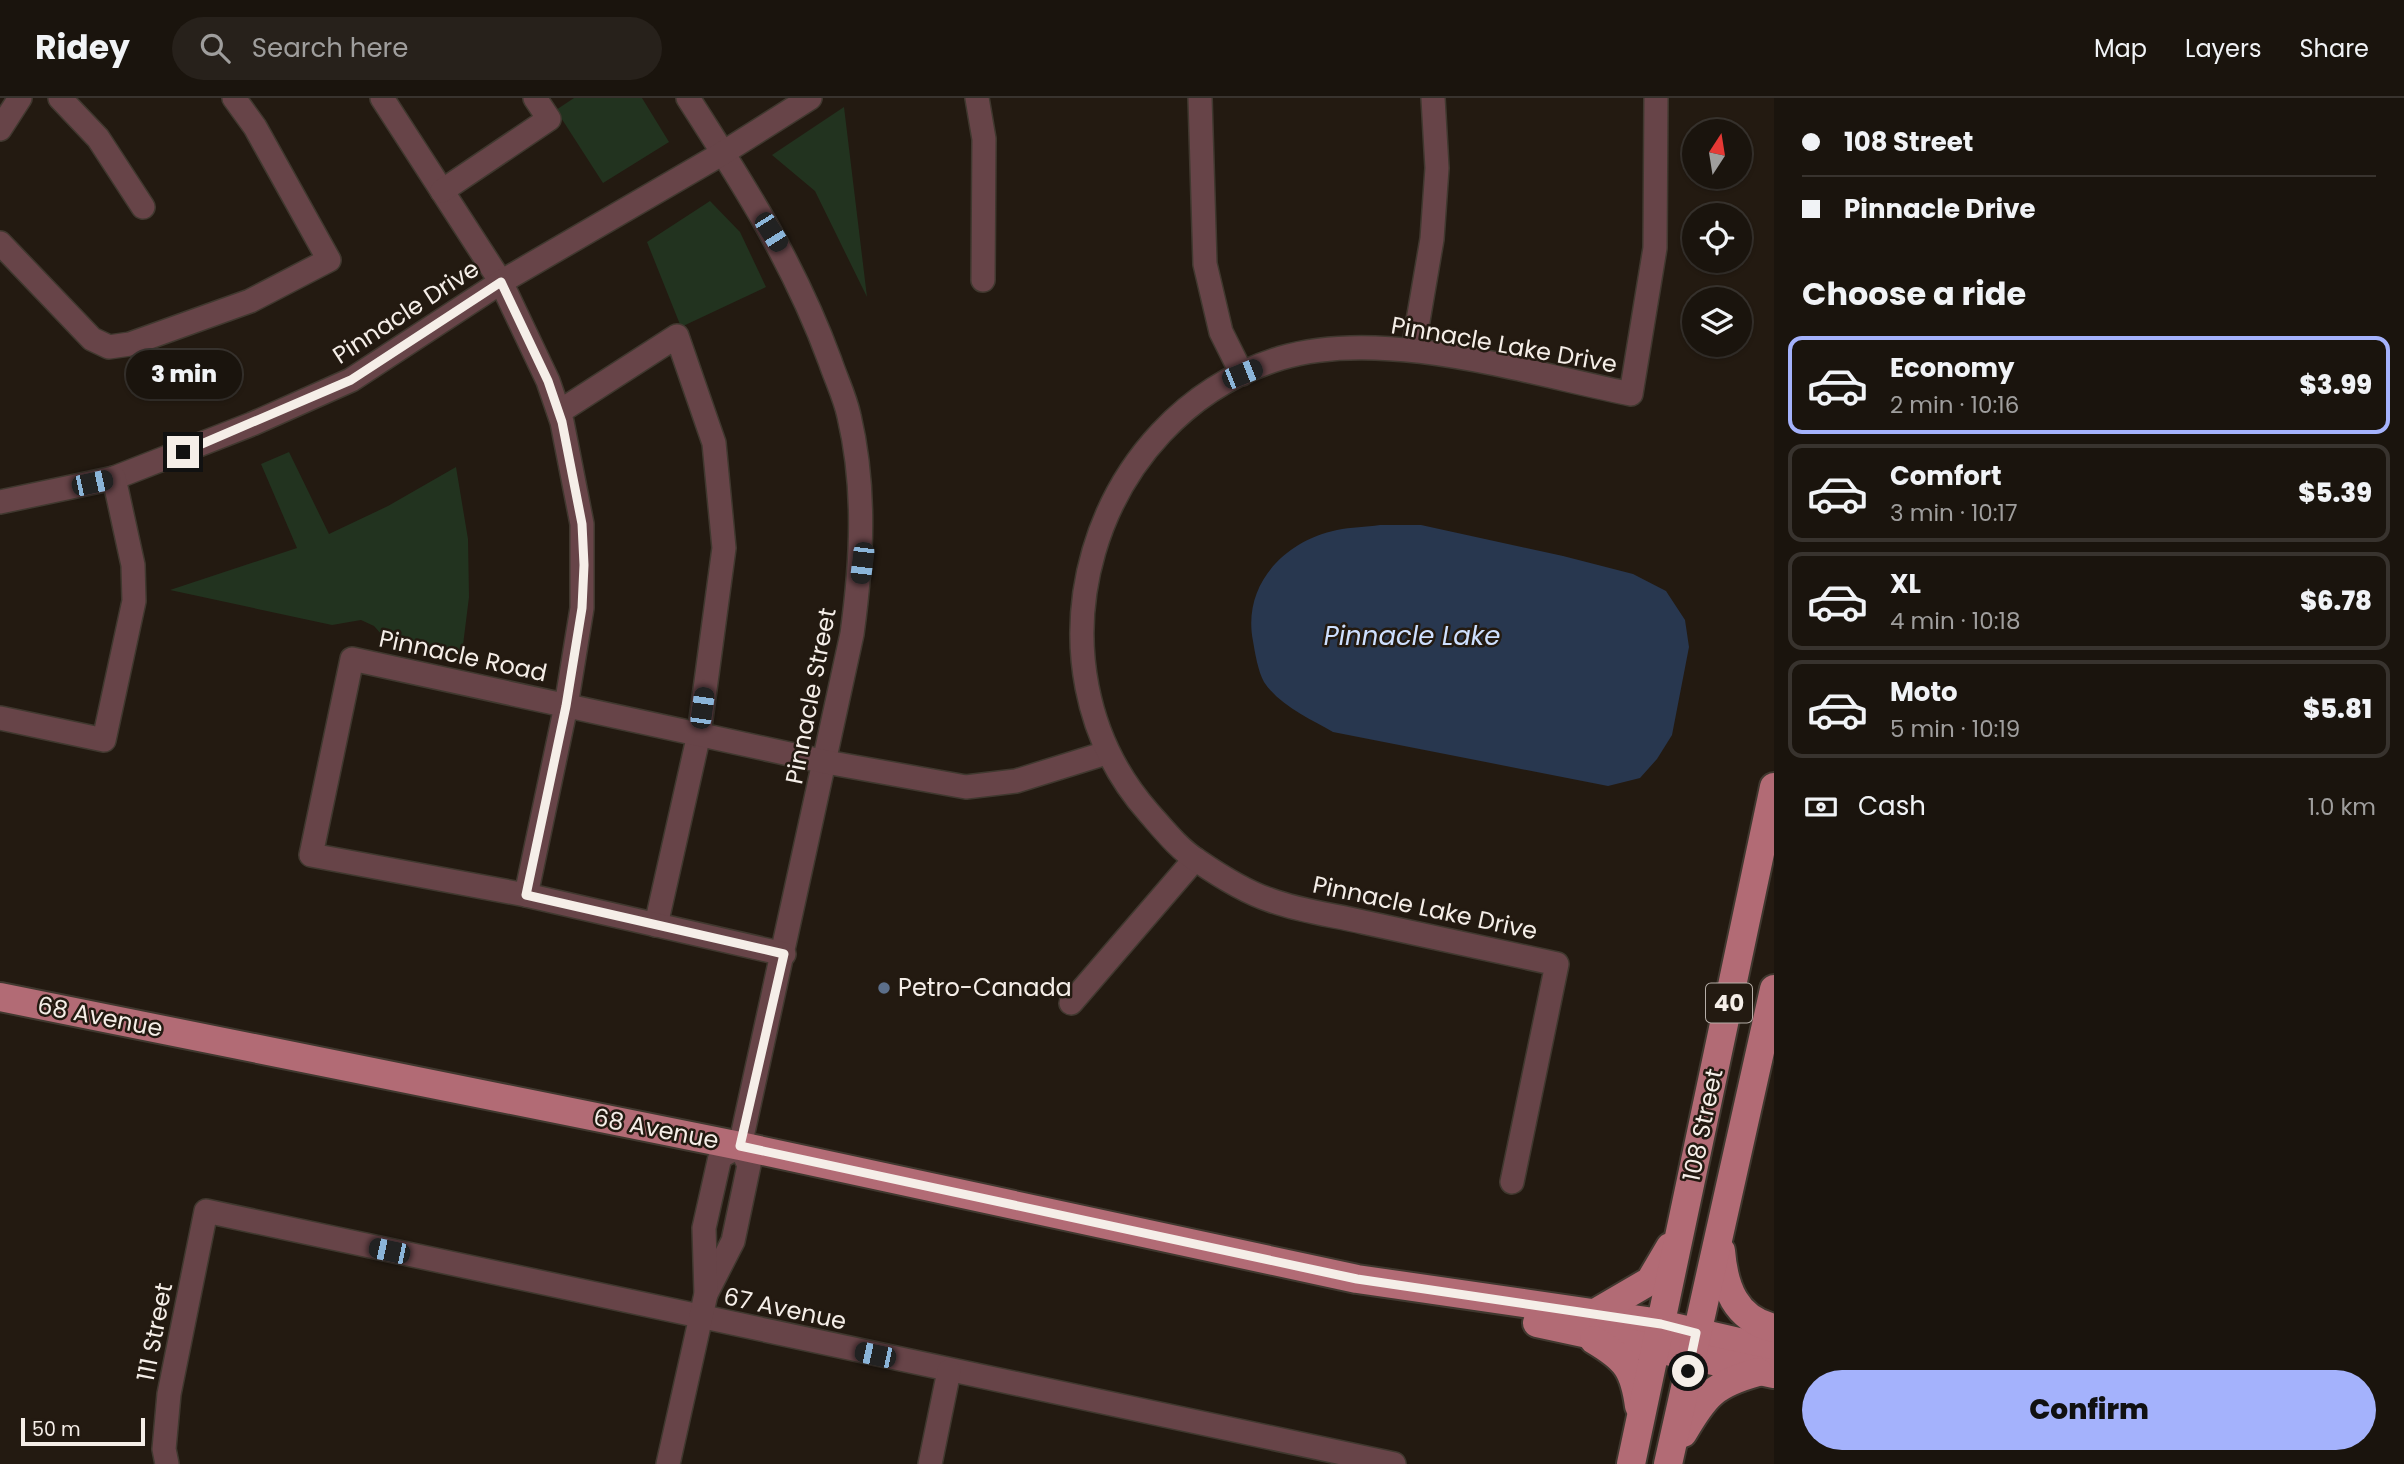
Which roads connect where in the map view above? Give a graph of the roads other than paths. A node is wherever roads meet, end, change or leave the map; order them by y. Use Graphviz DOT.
graph roads {
  1 [pos="20,98"];
  2 [pos="60,98"];
  3 [pos="234,98"];
  4 [pos="382,98"];
  5 [pos="535,98"];
  6 [pos="688,98"];
  7 [pos="810,98"];
  8 [pos="977,98"];
  9 [pos="1200,98"];
  10 [pos="1433,98"];
  11 [pos="1656,98"];
  12 [pos="0,129"];
  13 [pos="723,153"];
  14 [pos="442,191"];
  15 [pos="143,207"];
  16 [pos="0,243"];
  17 [pos="983,279"];
  18 [pos="501,282"];
  19 [pos="1413,350"];
  20 [pos="1242,374"];
  21 [pos="559,412"];
  22 [pos="114,478"];
  23 [pos="0,502"];
  24 [pos="566,706"];
  25 [pos="0,718"];
  26 [pos="699,734"];
  27 [pos="1106,753"];
  28 [pos="826,762"];
  29 [pos="1774,787"];
  30 [pos="1195,859"];
  31 [pos="526,895"];
  32 [pos="656,925"];
  33 [pos="784,954"];
  34 [pos="1774,989"];
  35 [pos="0,998"];
  36 [pos="1071,1003"];
  37 [pos="740,1146"];
  38 [pos="1512,1182"];
  39 [pos="206,1211"];
  40 [pos="1683,1219"];
  41 [pos="1720,1227"];
  42 [pos="706,1294"];
  43 [pos="702,1318"];
  44 [pos="1588,1322"];
  45 [pos="1774,1328"];
  46 [pos="1659,1336"];
  47 [pos="1694,1345"];
  48 [pos="1769,1365"];
  49 [pos="950,1371"];
  50 [pos="1641,1419"];
  51 [pos="1669,1461"];
  52 [pos="167,1464"];
  53 [pos="668,1464"];
  54 [pos="930,1464"];
  55 [pos="1394,1464"];
  56 [pos="1632,1464"];
  1 -- 12 [label="street"];
  2 -- 15 [label="street"];
  3 -- 16 [label="street"];
  4 -- 14 [label="street"];
  5 -- 14 [label="street"];
  6 -- 13 [label="street, Pinnacle Street"];
  7 -- 13 [label="street, Pinnacle Drive"];
  8 -- 17 [label="street"];
  9 -- 20 [label="street"];
  10 -- 19 [label="street"];
  11 -- 19 [label="street, Pinnacle Lake Drive"];
  13 -- 18 [label="street, Pinnacle Drive"];
  13 -- 28 [label="street, Pinnacle Street"];
  14 -- 18 [label="street"];
  18 -- 21 [label="street"];
  18 -- 22 [label="street, Pinnacle Drive"];
  19 -- 20 [label="street, Pinnacle Lake Drive"];
  20 -- 27 [label="street, Pinnacle Lake Drive"];
  21 -- 24 [label="street"];
  21 -- 26 [label="street"];
  22 -- 23 [label="street, Pinnacle Drive"];
  22 -- 25 [label="street"];
  24 -- 26 [label="street, Pinnacle Road"];
  24 -- 31 [label="street"];
  24 -- 31 [label="street, Pinnacle Road"];
  26 -- 28 [label="street, Pinnacle Road"];
  26 -- 32 [label="street"];
  27 -- 28 [label="street, Pinnacle Road"];
  27 -- 30 [label="street, Pinnacle Lake Drive"];
  28 -- 33 [label="street, Pinnacle Street"];
  29 -- 40 [label="main road, 108 Street / 40"];
  30 -- 36 [label="street"];
  30 -- 38 [label="street, Pinnacle Lake Drive"];
  31 -- 32 [label="street, Pinnacle Road"];
  32 -- 33 [label="street, Pinnacle Road"];
  33 -- 37 [label="street, Pinnacle Street"];
  34 -- 41 [label="main road, 108 Street / 40"];
  35 -- 37 [label="main road, 68 Avenue"];
  37 -- 42 [label="street"];
  37 -- 42 [label="street"];
  37 -- 44 [label="main road, 68 Avenue"];
  39 -- 43 [label="street, 67 Avenue"];
  39 -- 52 [label="street, 111 Street"];
  40 -- 44 [label="main road"];
  40 -- 46 [label="main road, 108 Street / 40"];
  41 -- 45 [label="main road"];
  41 -- 47 [label="main road, 108 Street / 40"];
  42 -- 43 [label="street"];
  43 -- 49 [label="street, 67 Avenue"];
  43 -- 53 [label="street"];
  44 -- 46 [label="main road, 68 Avenue"];
  44 -- 50 [label="main road"];
  46 -- 47 [label="main road, 68 Avenue"];
  46 -- 50 [label="main road, 108 Street / 40"];
  47 -- 48 [label="main road, 68 Avenue"];
  47 -- 51 [label="main road, 108 Street / 40"];
  48 -- 51 [label="main road"];
  49 -- 54 [label="street"];
  49 -- 55 [label="street, 67 Avenue"];
  50 -- 56 [label="main road, 108 Street / 40"];
}
